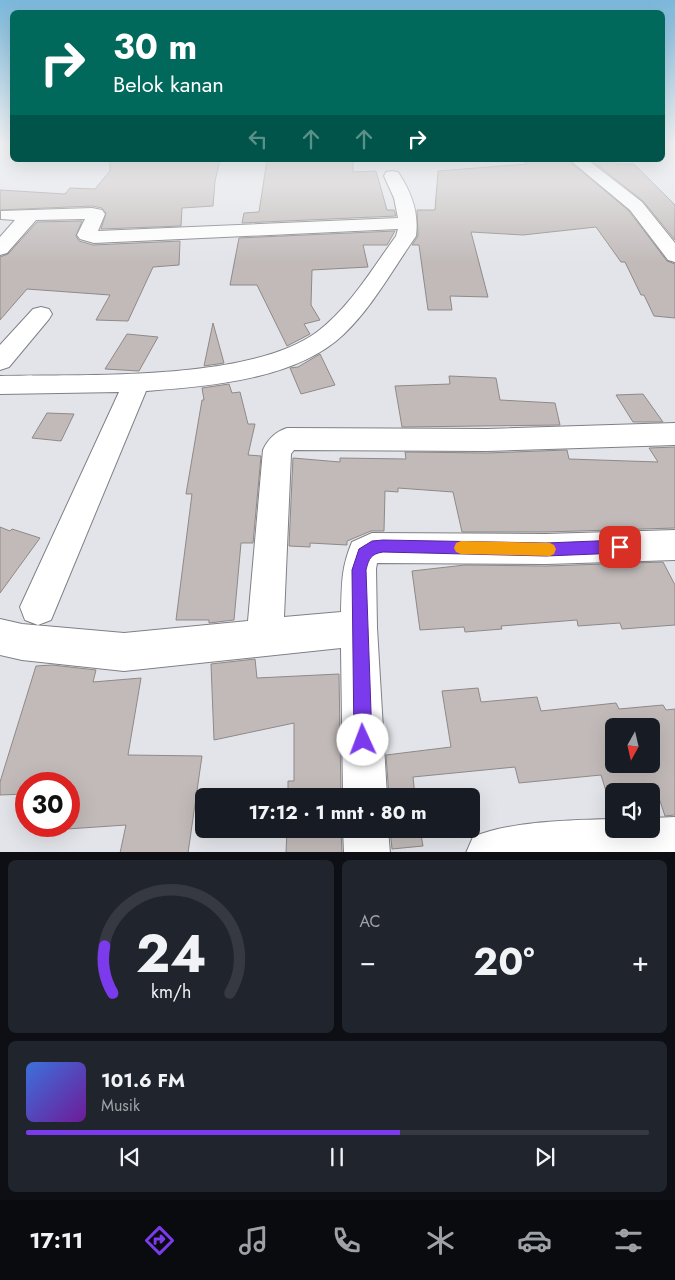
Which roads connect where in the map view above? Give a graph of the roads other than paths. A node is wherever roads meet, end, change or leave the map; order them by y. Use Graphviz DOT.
graph roads {
  1 [pos="397,184"];
  2 [pos="611,184"];
  3 [pos="7,214"];
  4 [pos="30,215"];
  5 [pos="409,223"];
  6 [pos="0,249"];
  7 [pos="675,256"];
  8 [pos="40,314"];
  9 [pos="0,361"];
  10 [pos="0,384"];
  11 [pos="136,384"];
  12 [pos="675,434"];
  13 [pos="675,545"];
  14 [pos="38,607"];
  15 [pos="359,628"];
  16 [pos="0,637"];
  17 [pos="265,638"];
  18 [pos="365,788"];
  19 [pos="366,838"];
  20 [pos="675,840"];
  21 [pos="367,852"];
  22 [pos="489,852"];
  1 -- 5 [label="street"];
  2 -- 7 [label="street"];
  3 -- 4 [label="street"];
  4 -- 5 [label="street"];
  4 -- 6 [label="street"];
  5 -- 11 [label="street"];
  8 -- 9 [label="street"];
  10 -- 11 [label="street"];
  11 -- 14 [label="street"];
  12 -- 17 [label="street"];
  13 -- 15 [label="street"];
  15 -- 17 [label="street"];
  15 -- 18 [label="street"];
  16 -- 17 [label="street"];
  19 -- 21 [label="street"];
  20 -- 22 [label="street"];
}
